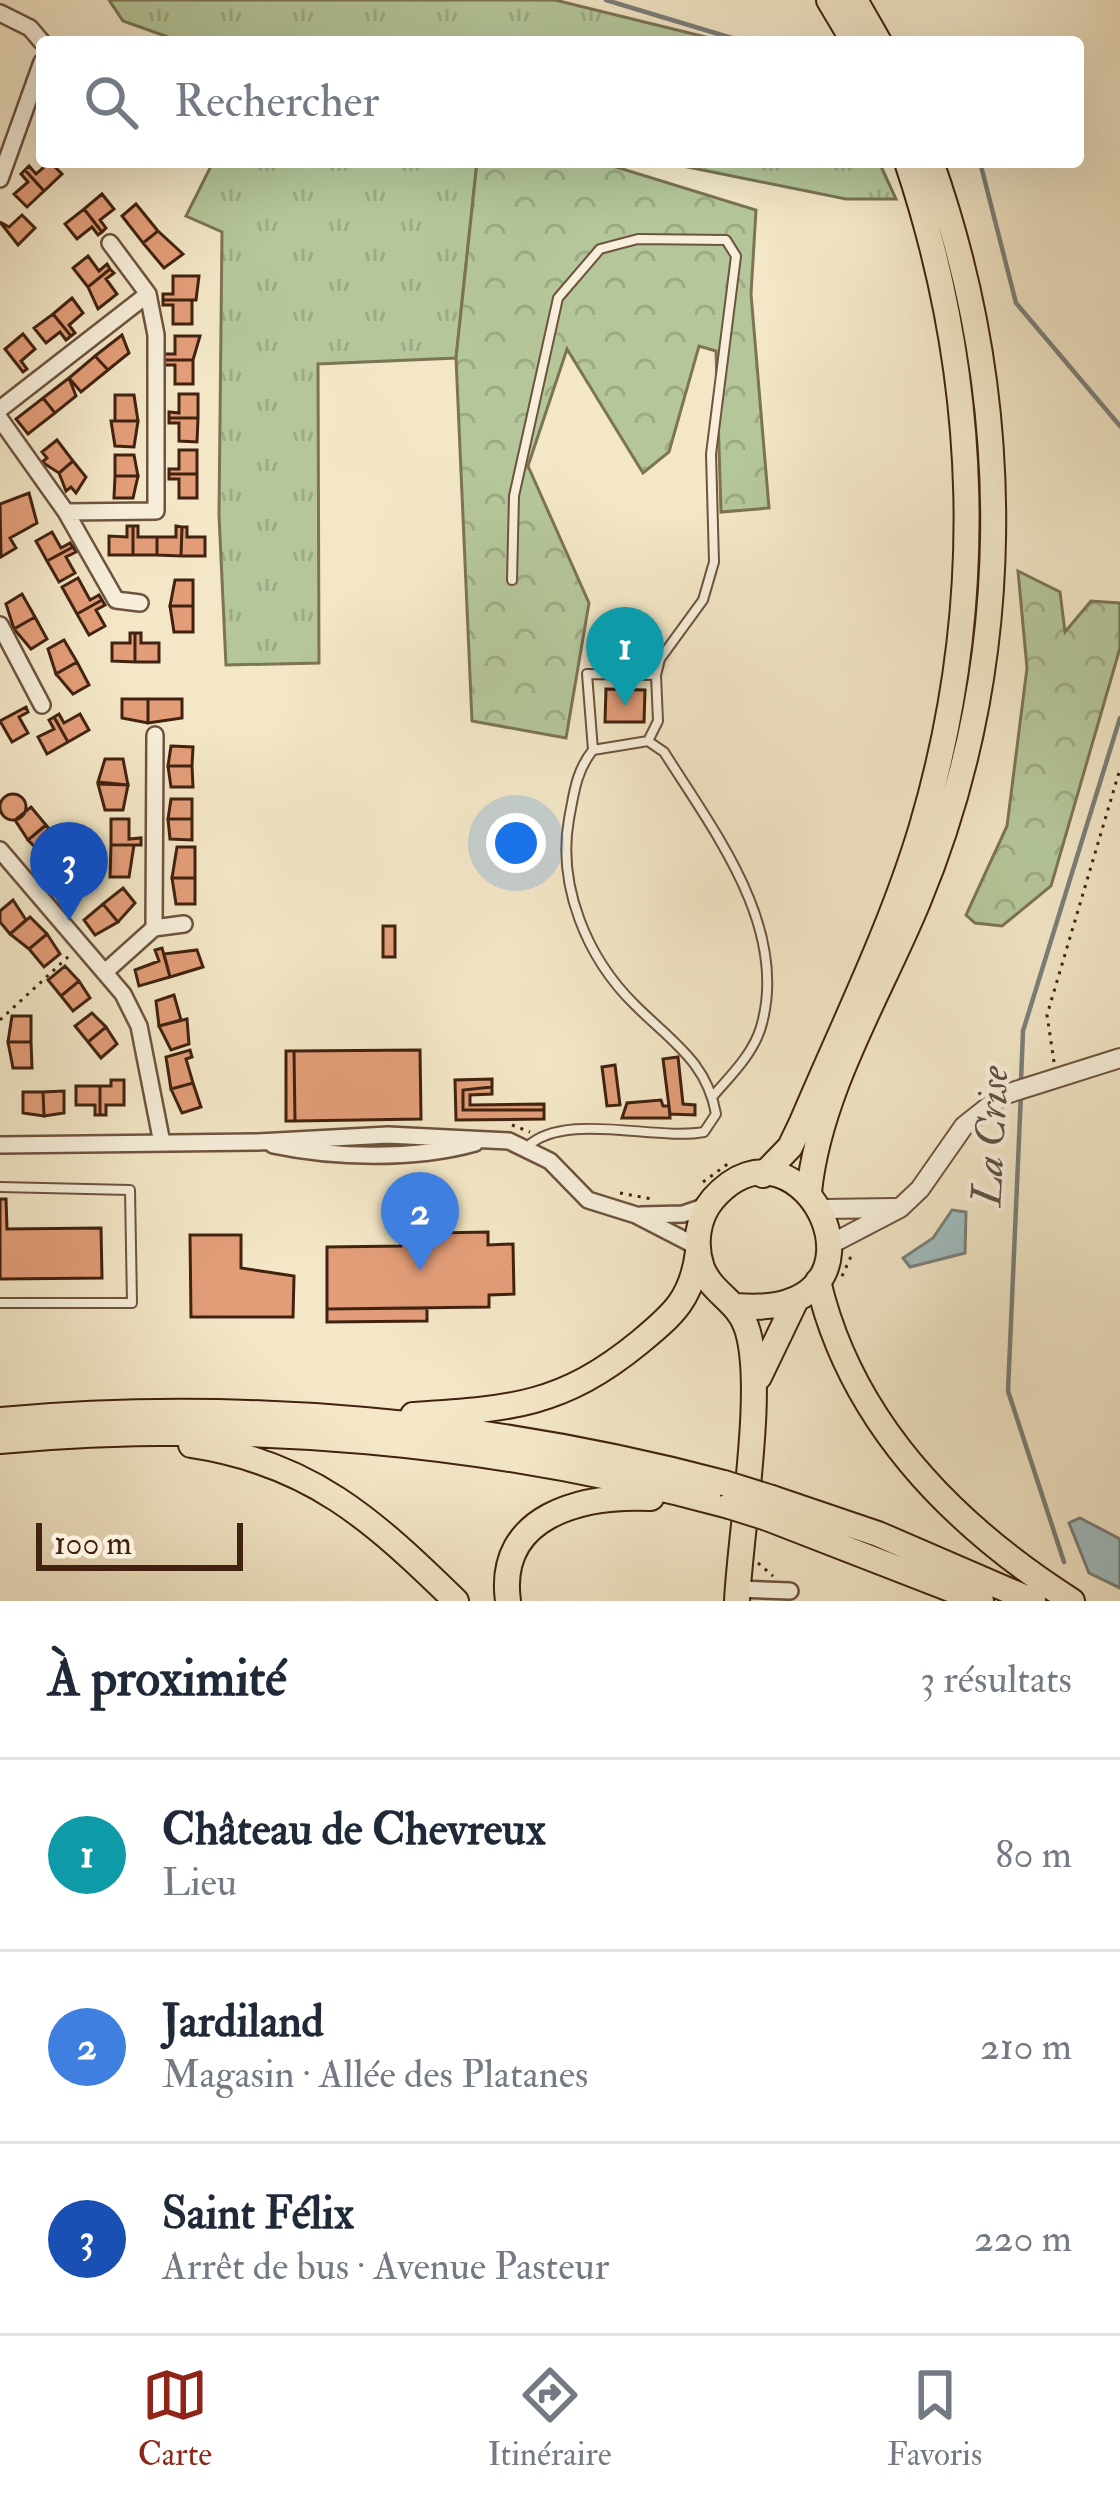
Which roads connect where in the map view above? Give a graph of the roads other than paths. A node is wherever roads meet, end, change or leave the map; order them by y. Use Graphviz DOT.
graph roads {
  1 [pos="830,0"];
  2 [pos="855,0"];
  3 [pos="0,14"];
  4 [pos="37,36"];
  5 [pos="851,36"];
  6 [pos="876,36"];
  7 [pos="36,79"];
  8 [pos="909,168"];
  9 [pos="934,168"];
  10 [pos="0,179"];
  11 [pos="110,243"];
  12 [pos="148,294"];
  13 [pos="0,409"];
  14 [pos="0,418"];
  15 [pos="66,512"];
  16 [pos="512,580"];
  17 [pos="140,603"];
  18 [pos="0,625"];
  19 [pos="656,675"];
  20 [pos="42,704"];
  21 [pos="155,735"];
  22 [pos="648,741"];
  23 [pos="593,750"];
  24 [pos="0,850"];
  25 [pos="184,924"];
  26 [pos="154,928"];
  27 [pos="105,972"];
  28 [pos="1120,1058"];
  29 [pos="713,1096"];
  30 [pos="532,1142"];
  31 [pos="162,1143"];
  32 [pos="0,1144"];
  33 [pos="764,1174"];
  34 [pos="0,1187"];
  35 [pos="703,1196"];
  36 [pos="816,1200"];
  37 [pos="900,1208"];
  38 [pos="636,1215"];
  39 [pos="831,1244"];
  40 [pos="698,1250"];
  41 [pos="818,1281"];
  42 [pos="796,1300"];
  43 [pos="0,1303"];
  44 [pos="736,1306"];
  45 [pos="754,1390"];
  46 [pos="344,1418"];
  47 [pos="0,1420"];
  48 [pos="112,1434"];
  49 [pos="0,1441"];
  50 [pos="726,1495"];
  51 [pos="770,1508"];
  52 [pos="783,1590"];
  53 [pos="738,1595"];
  54 [pos="457,1601"];
  55 [pos="508,1601"];
  56 [pos="981,1601"];
  57 [pos="1033,1601"];
  58 [pos="1072,1601"];
  1 -- 5 [label="main road"];
  2 -- 6 [label="main road"];
  3 -- 4 [label="street"];
  7 -- 10 [label="street"];
  8 -- 33 [label="main road"];
  9 -- 36 [label="main road"];
  11 -- 12 [label="street"];
  12 -- 13 [label="street"];
  12 -- 15 [label="street"];
  14 -- 15 [label="street"];
  15 -- 17 [label="street"];
  16 -- 19 [label="lane"];
  18 -- 20 [label="street"];
  19 -- 22 [label="lane"];
  19 -- 23 [label="lane"];
  21 -- 26 [label="street"];
  22 -- 23 [label="lane"];
  22 -- 29 [label="lane"];
  23 -- 29 [label="lane"];
  24 -- 27 [label="street"];
  25 -- 26 [label="street"];
  26 -- 27 [label="street"];
  27 -- 31 [label="street"];
  28 -- 37 [label="street"];
  29 -- 30 [label="lane"];
  30 -- 31 [label="street"];
  30 -- 38 [label="street"];
  31 -- 32 [label="street"];
  33 -- 35 [label="main road"];
  33 -- 36 [label="main road"];
  34 -- 43 [label="lane"];
  35 -- 38 [label="street"];
  35 -- 40 [label="main road"];
  36 -- 37 [label="street"];
  36 -- 39 [label="main road"];
  37 -- 39 [label="street"];
  38 -- 40 [label="street"];
  39 -- 41 [label="main road"];
  40 -- 44 [label="main road"];
  40 -- 46 [label="main road"];
  41 -- 42 [label="main road"];
  41 -- 58 [label="main road"];
  42 -- 44 [label="main road"];
  42 -- 45 [label="main road"];
  44 -- 45 [label="main road"];
  45 -- 53 [label="main road"];
  46 -- 47 [label="main road"];
  46 -- 50 [label="main road"];
  48 -- 49 [label="main road"];
  48 -- 50 [label="main road"];
  48 -- 54 [label="main road"];
  50 -- 51 [label="main road, bridge"];
  50 -- 55 [label="main road"];
  51 -- 56 [label="main road"];
  51 -- 57 [label="main road"];
  52 -- 53 [label="street"];
}
